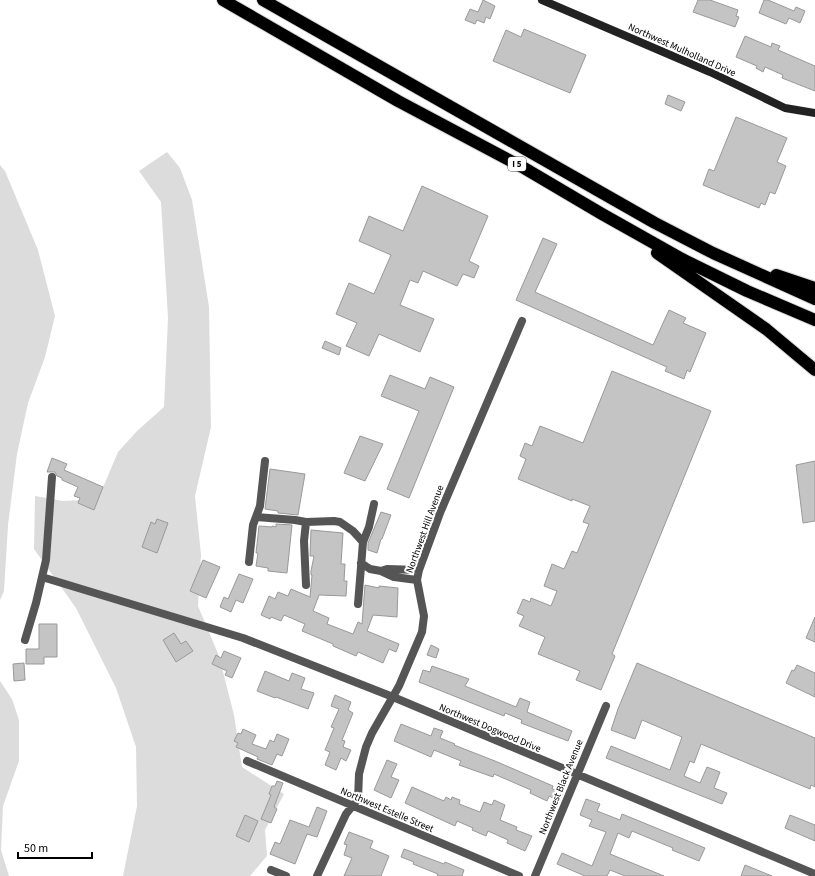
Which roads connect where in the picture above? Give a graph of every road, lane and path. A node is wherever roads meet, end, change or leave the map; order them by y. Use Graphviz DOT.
graph roads {
  1 [pos="223,0"];
  2 [pos="263,0"];
  3 [pos="542,0"];
  4 [pos="815,113"];
  5 [pos="602,214"];
  6 [pos="713,253"];
  7 [pos="815,288"];
  8 [pos="815,300"];
  9 [pos="815,320"];
  10 [pos="522,321"];
  11 [pos="815,370"];
  12 [pos="265,461"];
  13 [pos="52,476"];
  14 [pos="374,504"];
  15 [pos="256,517"];
  16 [pos="306,522"];
  17 [pos="362,542"];
  18 [pos="249,562"];
  19 [pos="361,563"];
  20 [pos="419,570"];
  21 [pos="381,571"];
  22 [pos="42,578"];
  23 [pos="417,580"];
  24 [pos="306,585"];
  25 [pos="358,604"];
  26 [pos="25,640"];
  27 [pos="392,697"];
  28 [pos="606,706"];
  29 [pos="247,761"];
  30 [pos="577,775"];
  31 [pos="353,807"];
  32 [pos="272,870"];
  33 [pos="815,874"];
  34 [pos="286,876"];
  35 [pos="317,876"];
  36 [pos="519,876"];
  37 [pos="535,876"];
  1 -- 5 [label="highway, I 5"];
  2 -- 6 [label="highway, I 5"];
  3 -- 4 [label="main road, Northwest Mulholland Drive"];
  5 -- 9 [label="highway, I 5"];
  5 -- 11 [label="highway"];
  6 -- 7 [label="highway"];
  6 -- 8 [label="highway, I 5"];
  10 -- 20 [label="street, Northwest Hill Avenue"];
  12 -- 15 [label="street"];
  13 -- 22 [label="street"];
  14 -- 17 [label="street"];
  15 -- 16 [label="street"];
  15 -- 18 [label="street"];
  16 -- 17 [label="street"];
  16 -- 24 [label="street"];
  17 -- 19 [label="street"];
  19 -- 21 [label="street"];
  19 -- 25 [label="street"];
  20 -- 21 [label="street"];
  20 -- 23 [label="street, Northwest Hill Avenue"];
  21 -- 23 [label="street"];
  22 -- 26 [label="street"];
  22 -- 27 [label="street, Northwest Dogwood Drive"];
  23 -- 27 [label="street, Northwest Hill Avenue"];
  27 -- 30 [label="street, Northwest Dogwood Drive"];
  27 -- 31 [label="street, Northwest Hill Avenue"];
  28 -- 30 [label="street, Northwest Black Avenue"];
  29 -- 31 [label="street, Northwest Estelle Street"];
  30 -- 33 [label="street, Northwest Dogwood Drive"];
  30 -- 37 [label="street, Northwest Black Avenue"];
  31 -- 35 [label="street, Northwest Hill Avenue"];
  31 -- 36 [label="street, Northwest Estelle Street"];
  32 -- 34 [label="street"];
}
